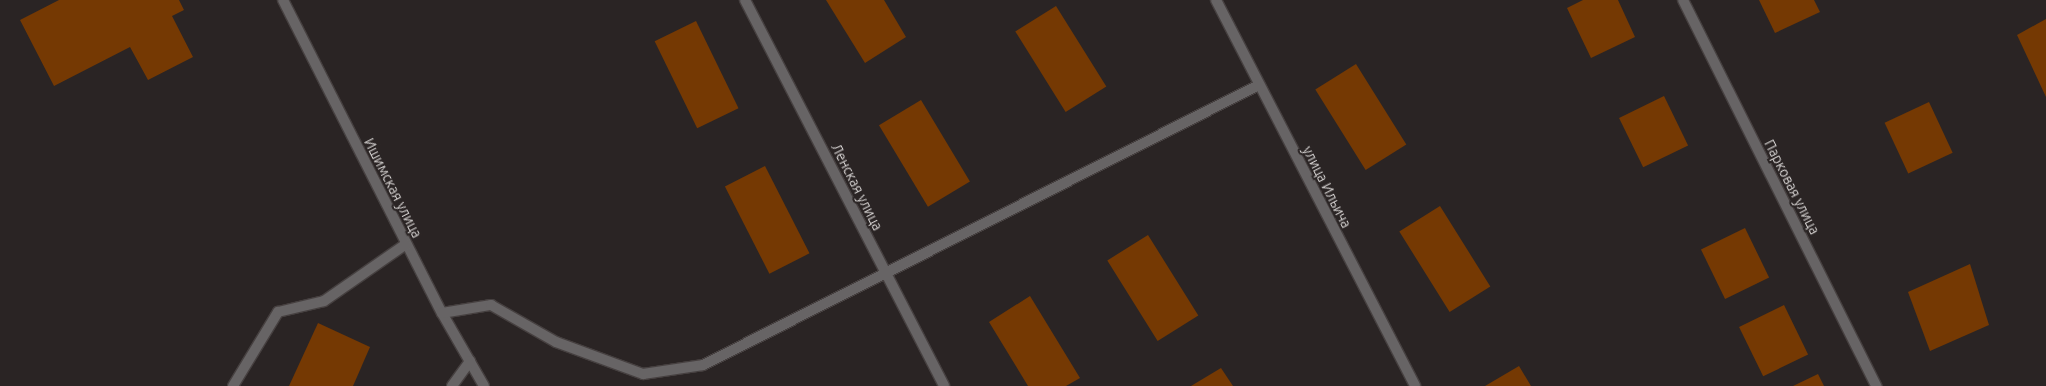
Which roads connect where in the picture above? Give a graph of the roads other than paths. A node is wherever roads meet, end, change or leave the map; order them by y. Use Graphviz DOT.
graph roads {
  1 [pos="282,0"];
  2 [pos="746,0"];
  3 [pos="1216,0"];
  4 [pos="1683,0"];
  5 [pos="1259,85"];
  6 [pos="406,244"];
  7 [pos="887,274"];
  8 [pos="442,313"];
  9 [pos="470,361"];
  10 [pos="233,386"];
  11 [pos="452,386"];
  12 [pos="484,386"];
  13 [pos="944,386"];
  14 [pos="1415,386"];
  15 [pos="1876,386"];
  1 -- 6 [label="street, Ишимская улица"];
  2 -- 7 [label="street, Ленская улица"];
  3 -- 5 [label="street, улица Ильича"];
  4 -- 15 [label="street, Парковая улица"];
  5 -- 7 [label="street"];
  5 -- 14 [label="street, улица Ильича"];
  6 -- 8 [label="street, Ишимская улица"];
  6 -- 10 [label="street"];
  7 -- 8 [label="street"];
  7 -- 13 [label="street, Ленская улица"];
  8 -- 9 [label="street, Ишимская улица"];
  9 -- 11 [label="street"];
  9 -- 12 [label="street, Ишимская улица"];
}
